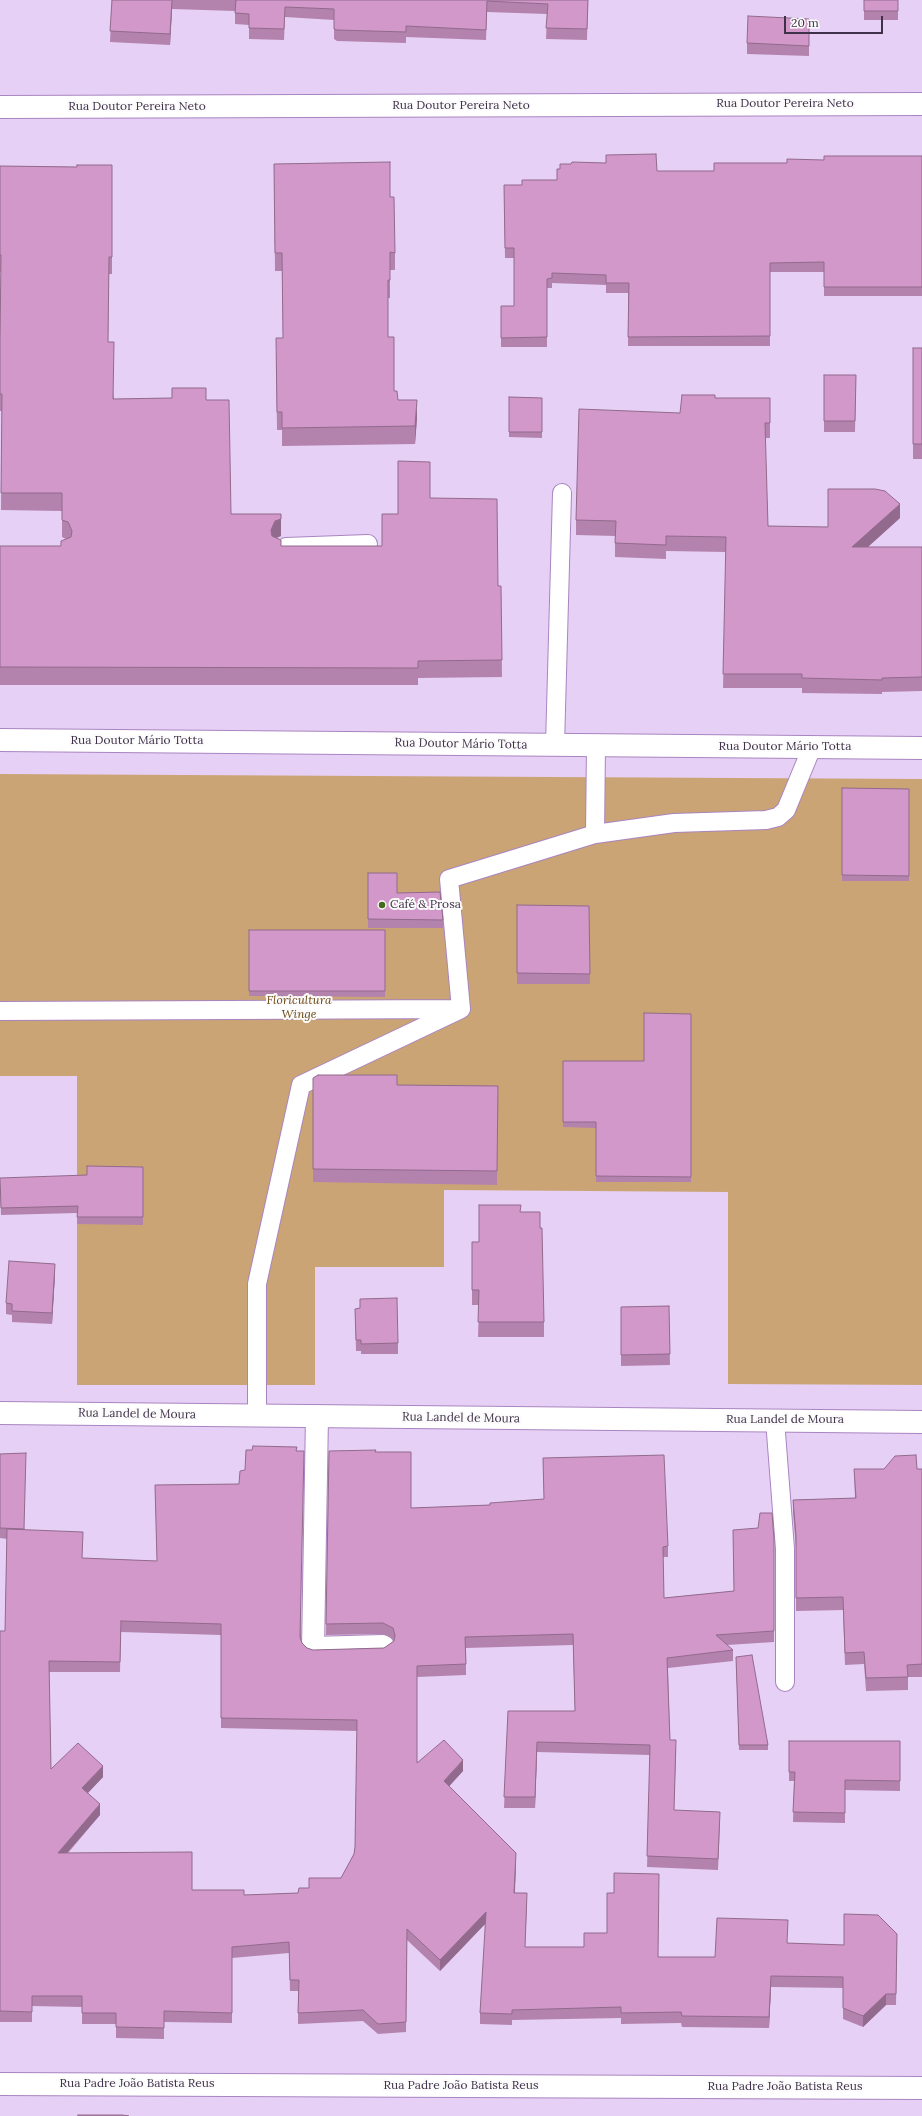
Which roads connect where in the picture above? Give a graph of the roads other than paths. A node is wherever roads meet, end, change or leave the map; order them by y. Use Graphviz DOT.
graph roads {
  1 [pos="922,104"];
  2 [pos="0,108"];
  3 [pos="562,493"];
  4 [pos="368,544"];
  5 [pos="281,547"];
  6 [pos="0,740"];
  7 [pos="555,745"];
  8 [pos="596,745"];
  9 [pos="812,747"];
  10 [pos="922,748"];
  11 [pos="595,834"];
  12 [pos="461,1009"];
  13 [pos="0,1011"];
  14 [pos="0,1413"];
  15 [pos="257,1415"];
  16 [pos="317,1416"];
  17 [pos="775,1420"];
  18 [pos="922,1422"];
  19 [pos="383,1646"];
  20 [pos="785,1682"];
  21 [pos="0,2084"];
  22 [pos="922,2088"];
  1 -- 2 [label="street, Rua Doutor Pereira Neto"];
  3 -- 7 [label="lane"];
  4 -- 5 [label="lane"];
  6 -- 7 [label="street, Rua Doutor Mário Totta"];
  7 -- 8 [label="street, Rua Doutor Mário Totta"];
  8 -- 9 [label="street, Rua Doutor Mário Totta"];
  8 -- 11 [label="lane"];
  9 -- 10 [label="street, Rua Doutor Mário Totta"];
  9 -- 11 [label="lane"];
  11 -- 12 [label="lane"];
  12 -- 13 [label="lane"];
  12 -- 15 [label="lane"];
  14 -- 15 [label="street, Rua Landel de Moura"];
  15 -- 16 [label="street, Rua Landel de Moura"];
  16 -- 17 [label="street, Rua Landel de Moura"];
  16 -- 19 [label="street"];
  17 -- 18 [label="street, Rua Landel de Moura"];
  17 -- 20 [label="lane"];
  21 -- 22 [label="street, Rua Padre João Batista Reus"];
}
